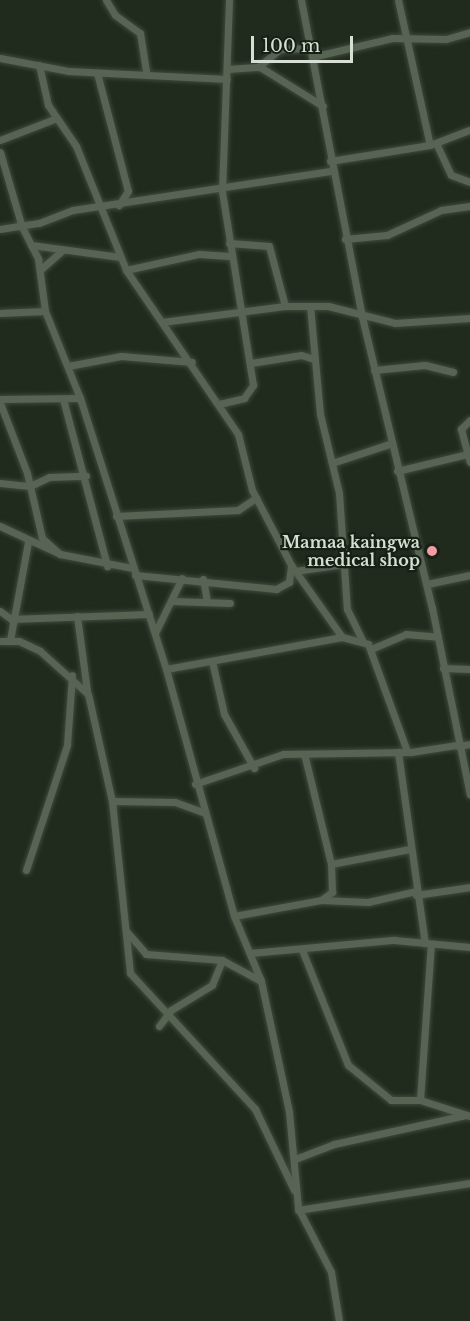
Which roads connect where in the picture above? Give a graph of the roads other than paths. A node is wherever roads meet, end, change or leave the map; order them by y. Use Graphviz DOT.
graph roads {
  1 [pos="106,0"];
  2 [pos="229,0"];
  3 [pos="301,0"];
  4 [pos="398,0"];
  5 [pos="470,32"];
  6 [pos="408,39"];
  7 [pos="314,48"];
  8 [pos="316,57"];
  9 [pos="0,58"];
  10 [pos="39,65"];
  11 [pos="258,67"];
  12 [pos="228,69"];
  13 [pos="146,72"];
  14 [pos="97,73"];
  15 [pos="227,79"];
  16 [pos="322,106"];
  17 [pos="57,118"];
  18 [pos="470,130"];
  19 [pos="0,140"];
  20 [pos="433,144"];
  21 [pos="0,152"];
  22 [pos="330,161"];
  23 [pos="332,171"];
  24 [pos="0,179"];
  25 [pos="9,179"];
  26 [pos="470,182"];
  27 [pos="222,191"];
  28 [pos="119,205"];
  29 [pos="470,206"];
  30 [pos="98,209"];
  31 [pos="22,226"];
  32 [pos="0,229"];
  33 [pos="345,238"];
  34 [pos="229,243"];
  35 [pos="31,245"];
  36 [pos="63,250"];
  37 [pos="229,256"];
  38 [pos="120,257"];
  39 [pos="41,269"];
  40 [pos="126,270"];
  41 [pos="285,306"];
  42 [pos="310,306"];
  43 [pos="45,311"];
  44 [pos="0,313"];
  45 [pos="238,316"];
  46 [pos="362,317"];
  47 [pos="470,318"];
  48 [pos="162,322"];
  49 [pos="314,359"];
  50 [pos="192,362"];
  51 [pos="251,363"];
  52 [pos="68,366"];
  53 [pos="374,370"];
  54 [pos="453,372"];
  55 [pos="80,398"];
  56 [pos="63,399"];
  57 [pos="0,401"];
  58 [pos="219,404"];
  59 [pos="470,420"];
  60 [pos="389,444"];
  61 [pos="469,458"];
  62 [pos="332,463"];
  63 [pos="397,471"];
  64 [pos="86,476"];
  65 [pos="0,483"];
  66 [pos="30,486"];
  67 [pos="256,498"];
  68 [pos="116,516"];
  69 [pos="0,526"];
  70 [pos="28,542"];
  71 [pos="60,554"];
  72 [pos="343,564"];
  73 [pos="107,566"];
  74 [pos="293,568"];
  75 [pos="133,572"];
  76 [pos="470,575"];
  77 [pos="182,578"];
  78 [pos="203,579"];
  79 [pos="427,584"];
  80 [pos="172,601"];
  81 [pos="207,602"];
  82 [pos="230,603"];
  83 [pos="0,611"];
  84 [pos="149,614"];
  85 [pos="77,616"];
  86 [pos="11,619"];
  87 [pos="155,633"];
  88 [pos="342,637"];
  89 [pos="438,637"];
  90 [pos="10,640"];
  91 [pos="0,641"];
  92 [pos="364,641"];
  93 [pos="371,649"];
  94 [pos="212,662"];
  95 [pos="443,668"];
  96 [pos="166,669"];
  97 [pos="470,669"];
  98 [pos="72,675"];
  99 [pos="88,694"];
  100 [pos="470,744"];
  101 [pos="458,746"];
  102 [pos="407,751"];
  103 [pos="398,752"];
  104 [pos="305,757"];
  105 [pos="254,768"];
  106 [pos="195,784"];
  107 [pos="470,794"];
  108 [pos="112,801"];
  109 [pos="203,812"];
  110 [pos="410,849"];
  111 [pos="331,864"];
  112 [pos="26,870"];
  113 [pos="470,887"];
  114 [pos="416,893"];
  115 [pos="321,900"];
  116 [pos="234,916"];
  117 [pos="126,930"];
  118 [pos="428,944"];
  119 [pos="470,947"];
  120 [pos="302,950"];
  121 [pos="250,953"];
  122 [pos="222,960"];
  123 [pos="261,981"];
  124 [pos="169,1012"];
  125 [pos="159,1026"];
  126 [pos="420,1100"];
  127 [pos="468,1116"];
  128 [pos="295,1159"];
  129 [pos="470,1183"];
  130 [pos="295,1191"];
  131 [pos="298,1210"];
  132 [pos="339,1321"];
  1 -- 13 [label="street"];
  2 -- 12 [label="street"];
  3 -- 7 [label="street"];
  4 -- 6 [label="street"];
  5 -- 6 [label="street"];
  6 -- 8 [label="street"];
  6 -- 20 [label="street"];
  7 -- 8 [label="street"];
  7 -- 11 [label="street"];
  8 -- 16 [label="street"];
  9 -- 10 [label="street"];
  10 -- 14 [label="street"];
  10 -- 17 [label="street"];
  11 -- 12 [label="street"];
  11 -- 16 [label="street"];
  12 -- 15 [label="street"];
  13 -- 14 [label="street"];
  13 -- 15 [label="street"];
  14 -- 28 [label="street"];
  15 -- 27 [label="street"];
  16 -- 22 [label="street"];
  17 -- 19 [label="street"];
  17 -- 30 [label="street"];
  18 -- 20 [label="street"];
  20 -- 22 [label="street"];
  20 -- 26 [label="street"];
  21 -- 25 [label="street"];
  22 -- 23 [label="street"];
  23 -- 27 [label="street"];
  23 -- 33 [label="street"];
  24 -- 25 [label="street"];
  25 -- 31 [label="street"];
  27 -- 28 [label="street"];
  27 -- 34 [label="street"];
  28 -- 30 [label="street"];
  29 -- 33 [label="street"];
  30 -- 31 [label="street"];
  30 -- 38 [label="street"];
  31 -- 32 [label="street"];
  31 -- 35 [label="street"];
  33 -- 46 [label="street"];
  34 -- 37 [label="street"];
  34 -- 41 [label="street"];
  35 -- 36 [label="street"];
  35 -- 39 [label="street"];
  36 -- 38 [label="street"];
  36 -- 39 [label="street"];
  37 -- 40 [label="street"];
  37 -- 45 [label="street"];
  38 -- 40 [label="street"];
  39 -- 43 [label="street"];
  40 -- 48 [label="street"];
  41 -- 42 [label="street"];
  41 -- 45 [label="street"];
  42 -- 46 [label="street"];
  42 -- 49 [label="street"];
  43 -- 44 [label="street"];
  43 -- 52 [label="street"];
  45 -- 48 [label="street"];
  45 -- 51 [label="street"];
  46 -- 47 [label="street"];
  46 -- 53 [label="street"];
  48 -- 50 [label="street"];
  49 -- 51 [label="street"];
  49 -- 62 [label="street"];
  50 -- 52 [label="street"];
  50 -- 58 [label="street"];
  51 -- 58 [label="street"];
  52 -- 55 [label="street"];
  53 -- 54 [label="street"];
  53 -- 60 [label="street"];
  55 -- 56 [label="street"];
  55 -- 68 [label="street"];
  56 -- 57 [label="street"];
  56 -- 64 [label="street"];
  57 -- 66 [label="street"];
  58 -- 67 [label="street"];
  59 -- 61 [label="street"];
  60 -- 62 [label="street"];
  60 -- 63 [label="street"];
  61 -- 63 [label="street"];
  62 -- 72 [label="street"];
  63 -- 79 [label="street"];
  64 -- 66 [label="street"];
  64 -- 73 [label="street"];
  65 -- 66 [label="street"];
  66 -- 71 [label="street"];
  67 -- 68 [label="street"];
  67 -- 74 [label="street"];
  68 -- 75 [label="street"];
  69 -- 70 [label="street"];
  70 -- 71 [label="street"];
  70 -- 86 [label="street"];
  71 -- 73 [label="street"];
  72 -- 74 [label="street"];
  72 -- 92 [label="street"];
  73 -- 75 [label="street"];
  74 -- 78 [label="street"];
  74 -- 88 [label="street"];
  75 -- 77 [label="street"];
  75 -- 84 [label="street"];
  76 -- 79 [label="street"];
  77 -- 78 [label="street"];
  77 -- 80 [label="street"];
  78 -- 81 [label="street"];
  79 -- 89 [label="street"];
  80 -- 81 [label="street"];
  80 -- 87 [label="street"];
  81 -- 82 [label="street"];
  83 -- 86 [label="street"];
  84 -- 85 [label="street"];
  84 -- 87 [label="street"];
  85 -- 86 [label="street"];
  85 -- 99 [label="street"];
  86 -- 90 [label="street"];
  87 -- 96 [label="street"];
  88 -- 92 [label="street"];
  88 -- 94 [label="street"];
  89 -- 93 [label="street"];
  89 -- 95 [label="street"];
  90 -- 91 [label="street"];
  90 -- 98 [label="street"];
  92 -- 93 [label="street"];
  93 -- 102 [label="street"];
  94 -- 96 [label="street"];
  94 -- 105 [label="street"];
  95 -- 97 [label="street"];
  95 -- 101 [label="street"];
  96 -- 106 [label="street"];
  98 -- 99 [label="street"];
  98 -- 112 [label="street"];
  99 -- 108 [label="street"];
  100 -- 101 [label="street"];
  101 -- 102 [label="street"];
  101 -- 107 [label="street"];
  102 -- 103 [label="street"];
  103 -- 104 [label="street"];
  103 -- 110 [label="street"];
  104 -- 105 [label="street"];
  104 -- 111 [label="street"];
  105 -- 106 [label="street"];
  106 -- 109 [label="street"];
  108 -- 109 [label="street"];
  108 -- 117 [label="street"];
  109 -- 116 [label="street"];
  110 -- 111 [label="street"];
  110 -- 114 [label="street"];
  111 -- 115 [label="street"];
  113 -- 114 [label="street"];
  114 -- 115 [label="street"];
  114 -- 118 [label="street"];
  115 -- 116 [label="street"];
  116 -- 121 [label="street"];
  117 -- 122 [label="street"];
  117 -- 124 [label="street"];
  118 -- 119 [label="street"];
  118 -- 120 [label="street"];
  118 -- 126 [label="street"];
  120 -- 121 [label="street"];
  120 -- 126 [label="street"];
  121 -- 123 [label="street"];
  122 -- 123 [label="street"];
  122 -- 124 [label="street"];
  123 -- 128 [label="street"];
  124 -- 125 [label="street"];
  124 -- 130 [label="street"];
  126 -- 127 [label="street"];
  127 -- 128 [label="street"];
  128 -- 130 [label="street"];
  129 -- 131 [label="street"];
  130 -- 131 [label="street"];
  131 -- 132 [label="street"];
}
